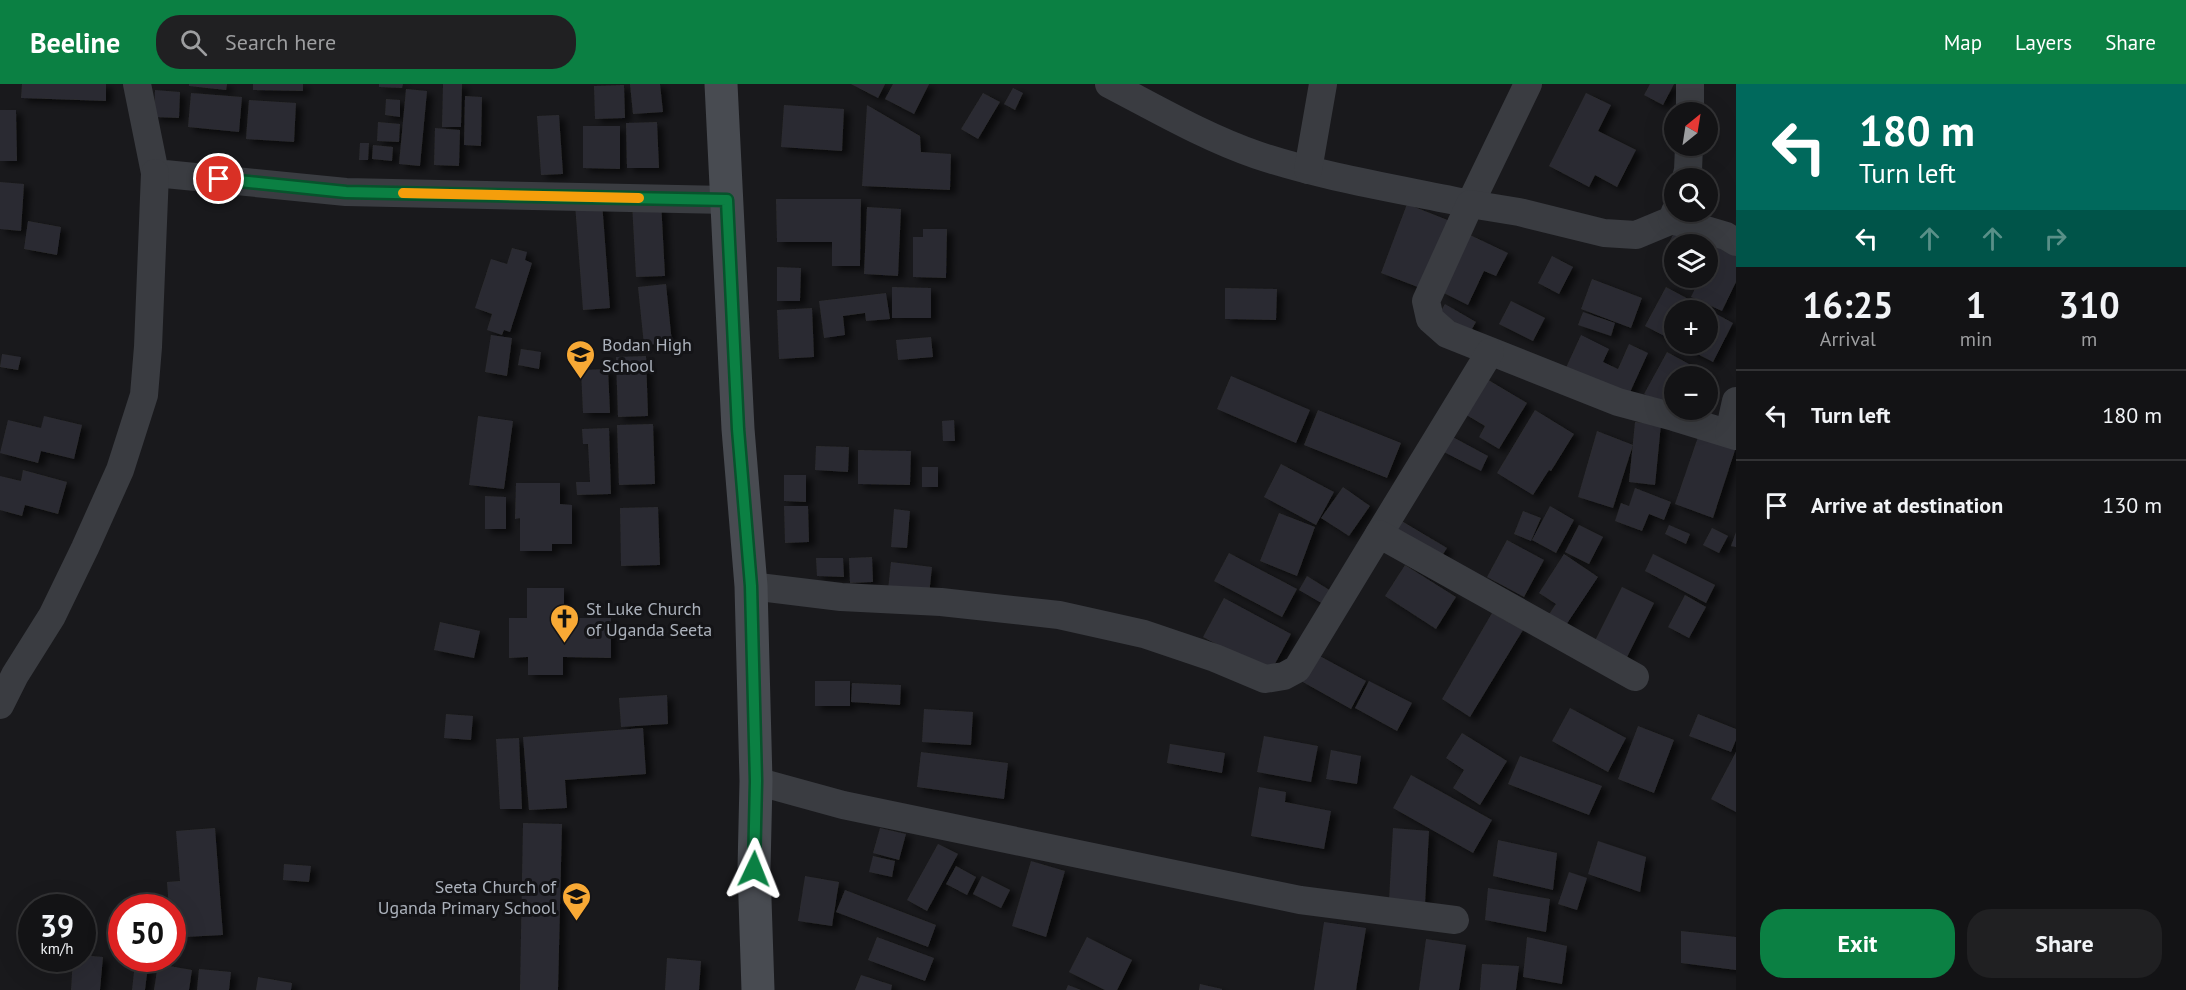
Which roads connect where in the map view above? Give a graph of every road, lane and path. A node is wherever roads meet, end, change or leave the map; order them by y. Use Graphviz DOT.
graph roads {
  1 [pos="137,84"];
  2 [pos="721,84"];
  3 [pos="1109,84"];
  4 [pos="1323,84"];
  5 [pos="1528,84"];
  6 [pos="1690,84"];
  7 [pos="1690,102"];
  8 [pos="1308,170"];
  9 [pos="155,173"];
  10 [pos="727,200"];
  11 [pos="1470,204"];
  12 [pos="1664,221"];
  13 [pos="1689,222"];
  14 [pos="1736,242"];
  15 [pos="1490,352"];
  16 [pos="1736,400"];
  17 [pos="1732,435"];
  18 [pos="1379,534"];
  19 [pos="751,586"];
  20 [pos="7,674"];
  21 [pos="1635,677"];
  22 [pos="0,705"];
  23 [pos="756,781"];
  24 [pos="1455,920"];
  25 [pos="758,990"];
  1 -- 9 [label="street"];
  2 -- 10 [label="main road"];
  3 -- 8 [label="street"];
  4 -- 8 [label="street"];
  5 -- 11 [label="street"];
  6 -- 7 [label="street"];
  8 -- 11 [label="street"];
  9 -- 10 [label="street"];
  9 -- 20 [label="street"];
  10 -- 19 [label="main road"];
  11 -- 12 [label="street"];
  11 -- 15 [label="street"];
  13 -- 14 [label="street"];
  15 -- 17 [label="street"];
  15 -- 18 [label="street"];
  16 -- 17 [label="street"];
  18 -- 19 [label="street"];
  18 -- 21 [label="street"];
  19 -- 23 [label="main road"];
  20 -- 22 [label="street"];
  23 -- 24 [label="street"];
  23 -- 25 [label="main road"];
}
